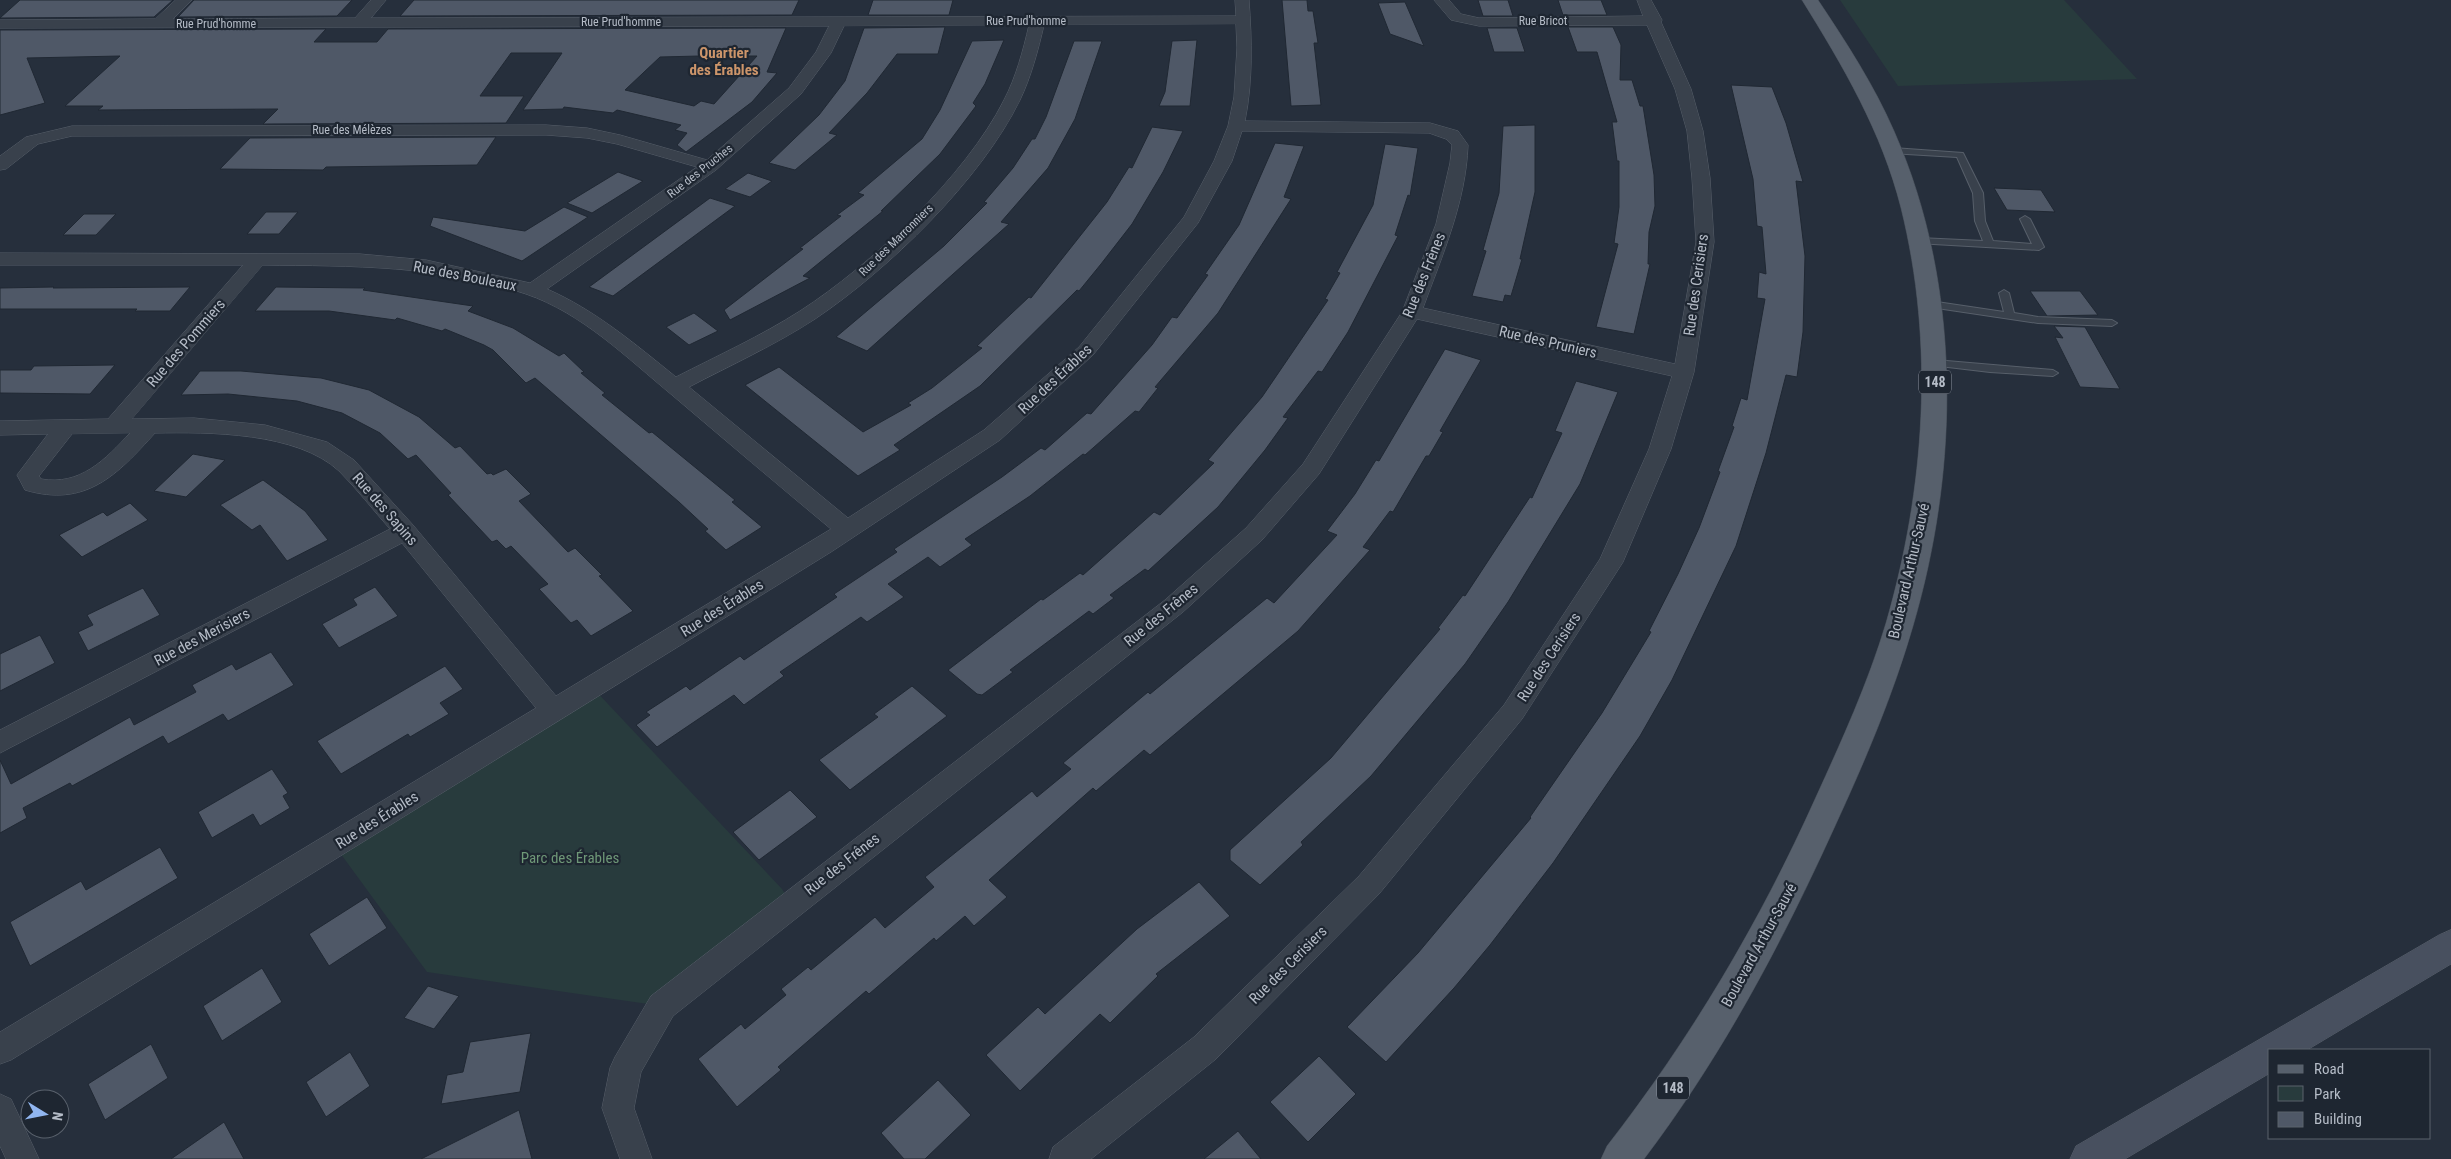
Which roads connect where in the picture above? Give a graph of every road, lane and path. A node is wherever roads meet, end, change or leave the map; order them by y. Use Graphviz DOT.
graph roads {
  1 [pos="184,0"];
  2 [pos="379,0"];
  3 [pos="1441,0"];
  4 [pos="1810,0"];
  5 [pos="1242,10"];
  6 [pos="1649,10"];
  7 [pos="1038,21"];
  8 [pos="838,22"];
  9 [pos="0,24"];
  10 [pos="358,24"];
  11 [pos="157,25"];
  12 [pos="1236,126"];
  13 [pos="1893,151"];
  14 [pos="0,165"];
  15 [pos="710,166"];
  16 [pos="2026,219"];
  17 [pos="1919,241"];
  18 [pos="1989,244"];
  19 [pos="0,259"];
  20 [pos="257,261"];
  21 [pos="533,290"];
  22 [pos="2004,293"];
  23 [pos="1930,304"];
  24 [pos="1412,312"];
  25 [pos="2010,316"];
  26 [pos="2112,323"];
  27 [pos="1935,363"];
  28 [pos="1684,372"];
  29 [pos="2053,373"];
  30 [pos="675,386"];
  31 [pos="150,424"];
  32 [pos="115,425"];
  33 [pos="0,428"];
  34 [pos="65,428"];
  35 [pos="848,530"];
  36 [pos="404,531"];
  37 [pos="553,711"];
  38 [pos="0,742"];
  39 [pos="2451,946"];
  40 [pos="0,1049"];
  41 [pos="2276,1049"];
  42 [pos="2268,1054"];
  43 [pos="0,1110"];
  44 [pos="23,1159"];
  45 [pos="636,1159"];
  46 [pos="1065,1159"];
  47 [pos="1620,1159"];
  48 [pos="2089,1159"];
  1 -- 11 [label="street"];
  2 -- 10 [label="street"];
  3 -- 6 [label="street, Rue Bricot"];
  4 -- 13 [label="main road, Boulevard Arthur-Sauvé / 148"];
  5 -- 7 [label="street, Rue Prud'homme"];
  5 -- 12 [label="street, Rue des Érables"];
  6 -- 28 [label="street, Rue des Cerisiers"];
  7 -- 8 [label="street, Rue Prud'homme"];
  7 -- 30 [label="street, Rue des Marronniers"];
  8 -- 10 [label="street, Rue Prud'homme"];
  8 -- 15 [label="street, Rue des Pruches"];
  9 -- 11 [label="street, Rue Prud'homme"];
  10 -- 11 [label="street, Rue Prud'homme"];
  12 -- 24 [label="street, Rue des Frênes"];
  12 -- 35 [label="street, Rue des Érables"];
  13 -- 17 [label="main road, Boulevard Arthur-Sauvé / 148"];
  13 -- 18 [label="lane"];
  14 -- 15 [label="street, Rue des Mélèzes"];
  15 -- 21 [label="street, Rue des Pruches"];
  16 -- 18 [label="lane"];
  17 -- 18 [label="lane"];
  17 -- 23 [label="main road, Boulevard Arthur-Sauvé / 148"];
  19 -- 20 [label="street, Rue des Bouleaux"];
  20 -- 21 [label="street, Rue des Bouleaux"];
  20 -- 32 [label="street, Rue des Pommiers"];
  21 -- 30 [label="street, Rue des Bouleaux"];
  22 -- 25 [label="lane"];
  23 -- 25 [label="lane"];
  23 -- 27 [label="main road, Boulevard Arthur-Sauvé / 148"];
  24 -- 28 [label="street, Rue des Pruniers"];
  24 -- 45 [label="street, Rue des Frênes"];
  25 -- 26 [label="lane"];
  27 -- 29 [label="lane"];
  27 -- 47 [label="main road, Boulevard Arthur-Sauvé / 148"];
  28 -- 46 [label="street, Rue des Cerisiers"];
  30 -- 35 [label="street, Rue des Bouleaux"];
  31 -- 32 [label="street, Rue des Sapins"];
  31 -- 34 [label="street"];
  31 -- 36 [label="street, Rue des Sapins"];
  32 -- 34 [label="street, Rue des Sapins"];
  33 -- 34 [label="street, Rue des Sapins"];
  35 -- 37 [label="street, Rue des Érables"];
  36 -- 37 [label="street, Rue des Sapins"];
  36 -- 38 [label="street, Rue des Merisiers"];
  37 -- 40 [label="street, Rue des Érables"];
  39 -- 41 [label="street"];
  42 -- 48 [label="street"];
  43 -- 44 [label="street"];
}
